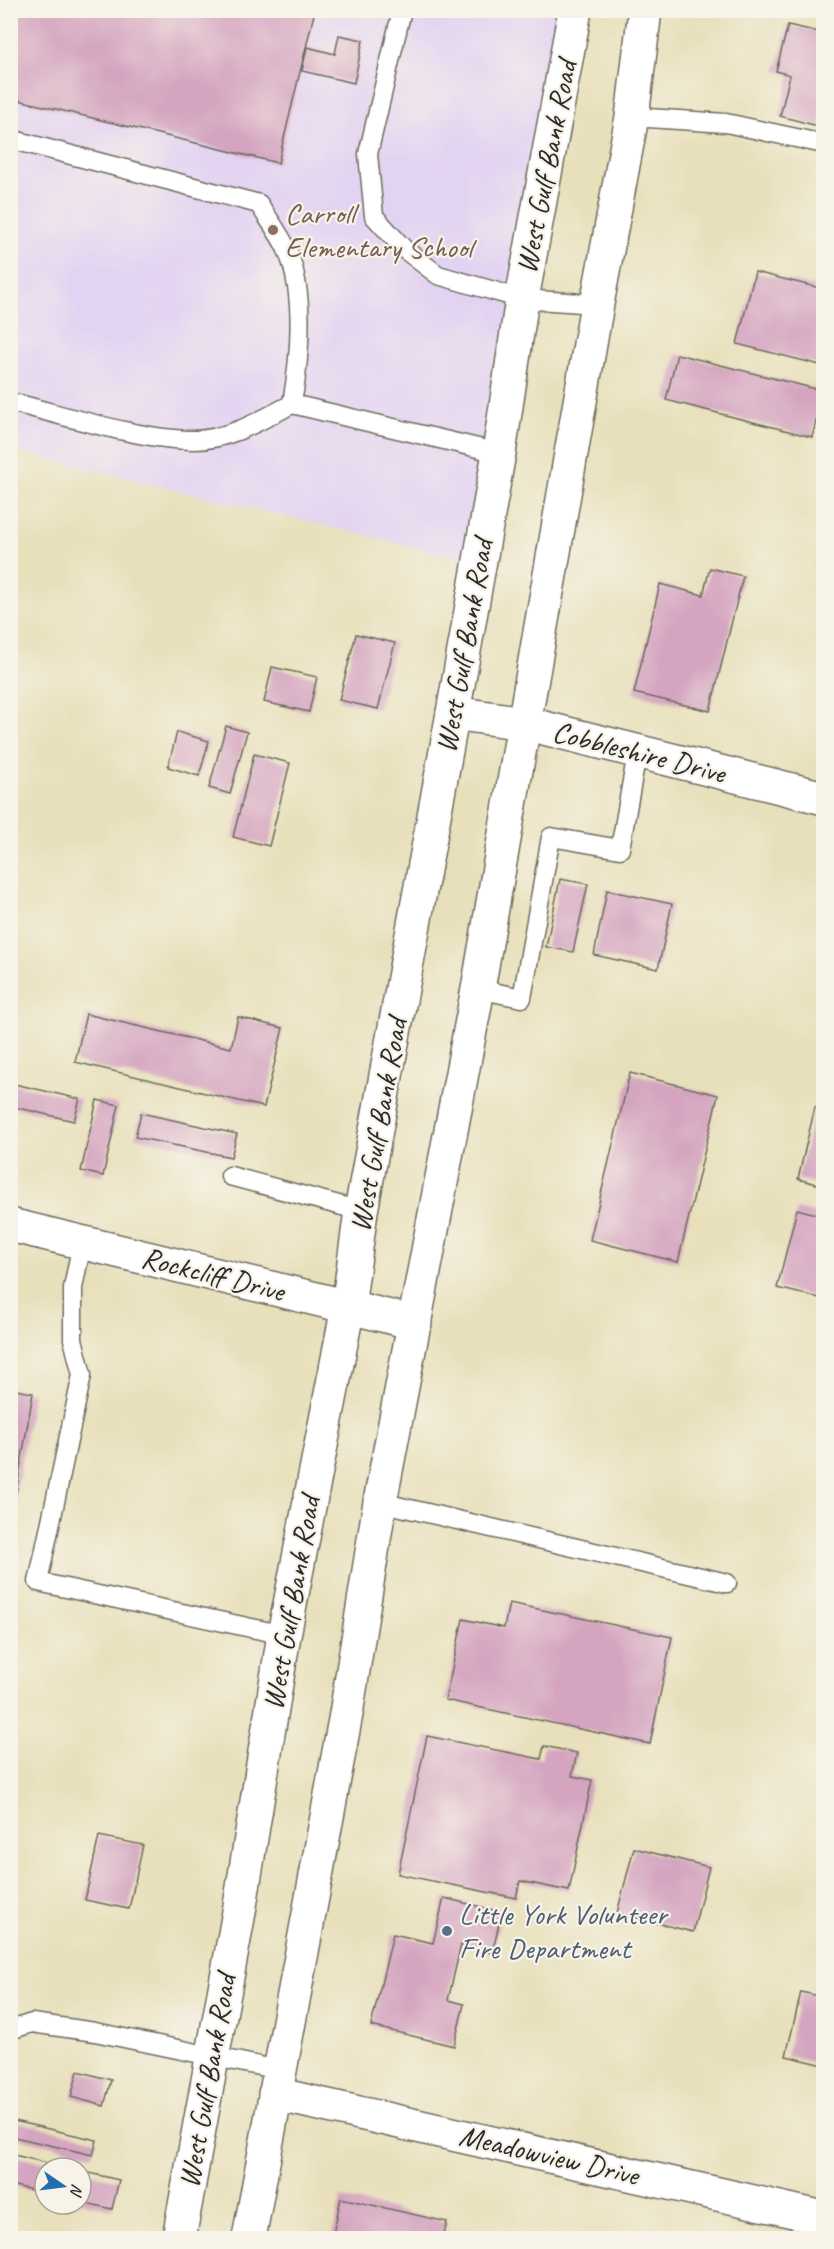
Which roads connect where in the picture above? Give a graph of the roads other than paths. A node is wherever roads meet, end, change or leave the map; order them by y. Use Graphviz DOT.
graph roads {
  1 [pos="402,10"];
  2 [pos="576,10"];
  3 [pos="645,10"];
  4 [pos="632,117"];
  5 [pos="10,139"];
  6 [pos="824,144"];
  7 [pos="522,299"];
  8 [pos="597,304"];
  9 [pos="10,402"];
  10 [pos="292,404"];
  11 [pos="499,453"];
  12 [pos="453,713"];
  13 [pos="524,723"];
  14 [pos="637,753"];
  15 [pos="824,798"];
  16 [pos="478,989"];
  17 [pos="230,1176"];
  18 [pos="361,1211"];
  19 [pos="10,1226"];
  20 [pos="82,1243"];
  21 [pos="348,1307"];
  22 [pos="416,1323"];
  23 [pos="380,1502"];
  24 [pos="727,1583"];
  25 [pos="284,1635"];
  26 [pos="10,2030"];
  27 [pos="212,2056"];
  28 [pos="277,2082"];
  29 [pos="824,2218"];
  30 [pos="179,2238"];
  31 [pos="249,2238"];
  1 -- 7 [label="lane"];
  2 -- 7 [label="main road, West Gulf Bank Road"];
  3 -- 4 [label="main road"];
  4 -- 6 [label="lane"];
  4 -- 8 [label="main road"];
  5 -- 10 [label="lane"];
  7 -- 8 [label="lane"];
  7 -- 11 [label="main road, West Gulf Bank Road"];
  8 -- 13 [label="main road"];
  9 -- 10 [label="lane"];
  10 -- 11 [label="lane"];
  11 -- 12 [label="main road, West Gulf Bank Road"];
  12 -- 13 [label="main road, Cobbleshire Drive"];
  12 -- 18 [label="main road, West Gulf Bank Road"];
  13 -- 14 [label="main road, Cobbleshire Drive"];
  13 -- 16 [label="main road"];
  14 -- 15 [label="main road, Cobbleshire Drive"];
  14 -- 16 [label="lane"];
  16 -- 22 [label="main road"];
  17 -- 18 [label="lane"];
  18 -- 21 [label="main road, West Gulf Bank Road"];
  19 -- 20 [label="main road, Rockcliff Drive"];
  20 -- 21 [label="main road, Rockcliff Drive"];
  20 -- 25 [label="lane"];
  21 -- 22 [label="main road, Rockcliff Drive"];
  21 -- 25 [label="main road, West Gulf Bank Road"];
  22 -- 23 [label="main road"];
  23 -- 24 [label="lane"];
  23 -- 28 [label="main road"];
  25 -- 27 [label="main road, West Gulf Bank Road"];
  26 -- 27 [label="lane"];
  27 -- 28 [label="lane"];
  27 -- 30 [label="main road, West Gulf Bank Road"];
  28 -- 29 [label="main road, Meadowview Drive"];
  28 -- 31 [label="main road"];
}
